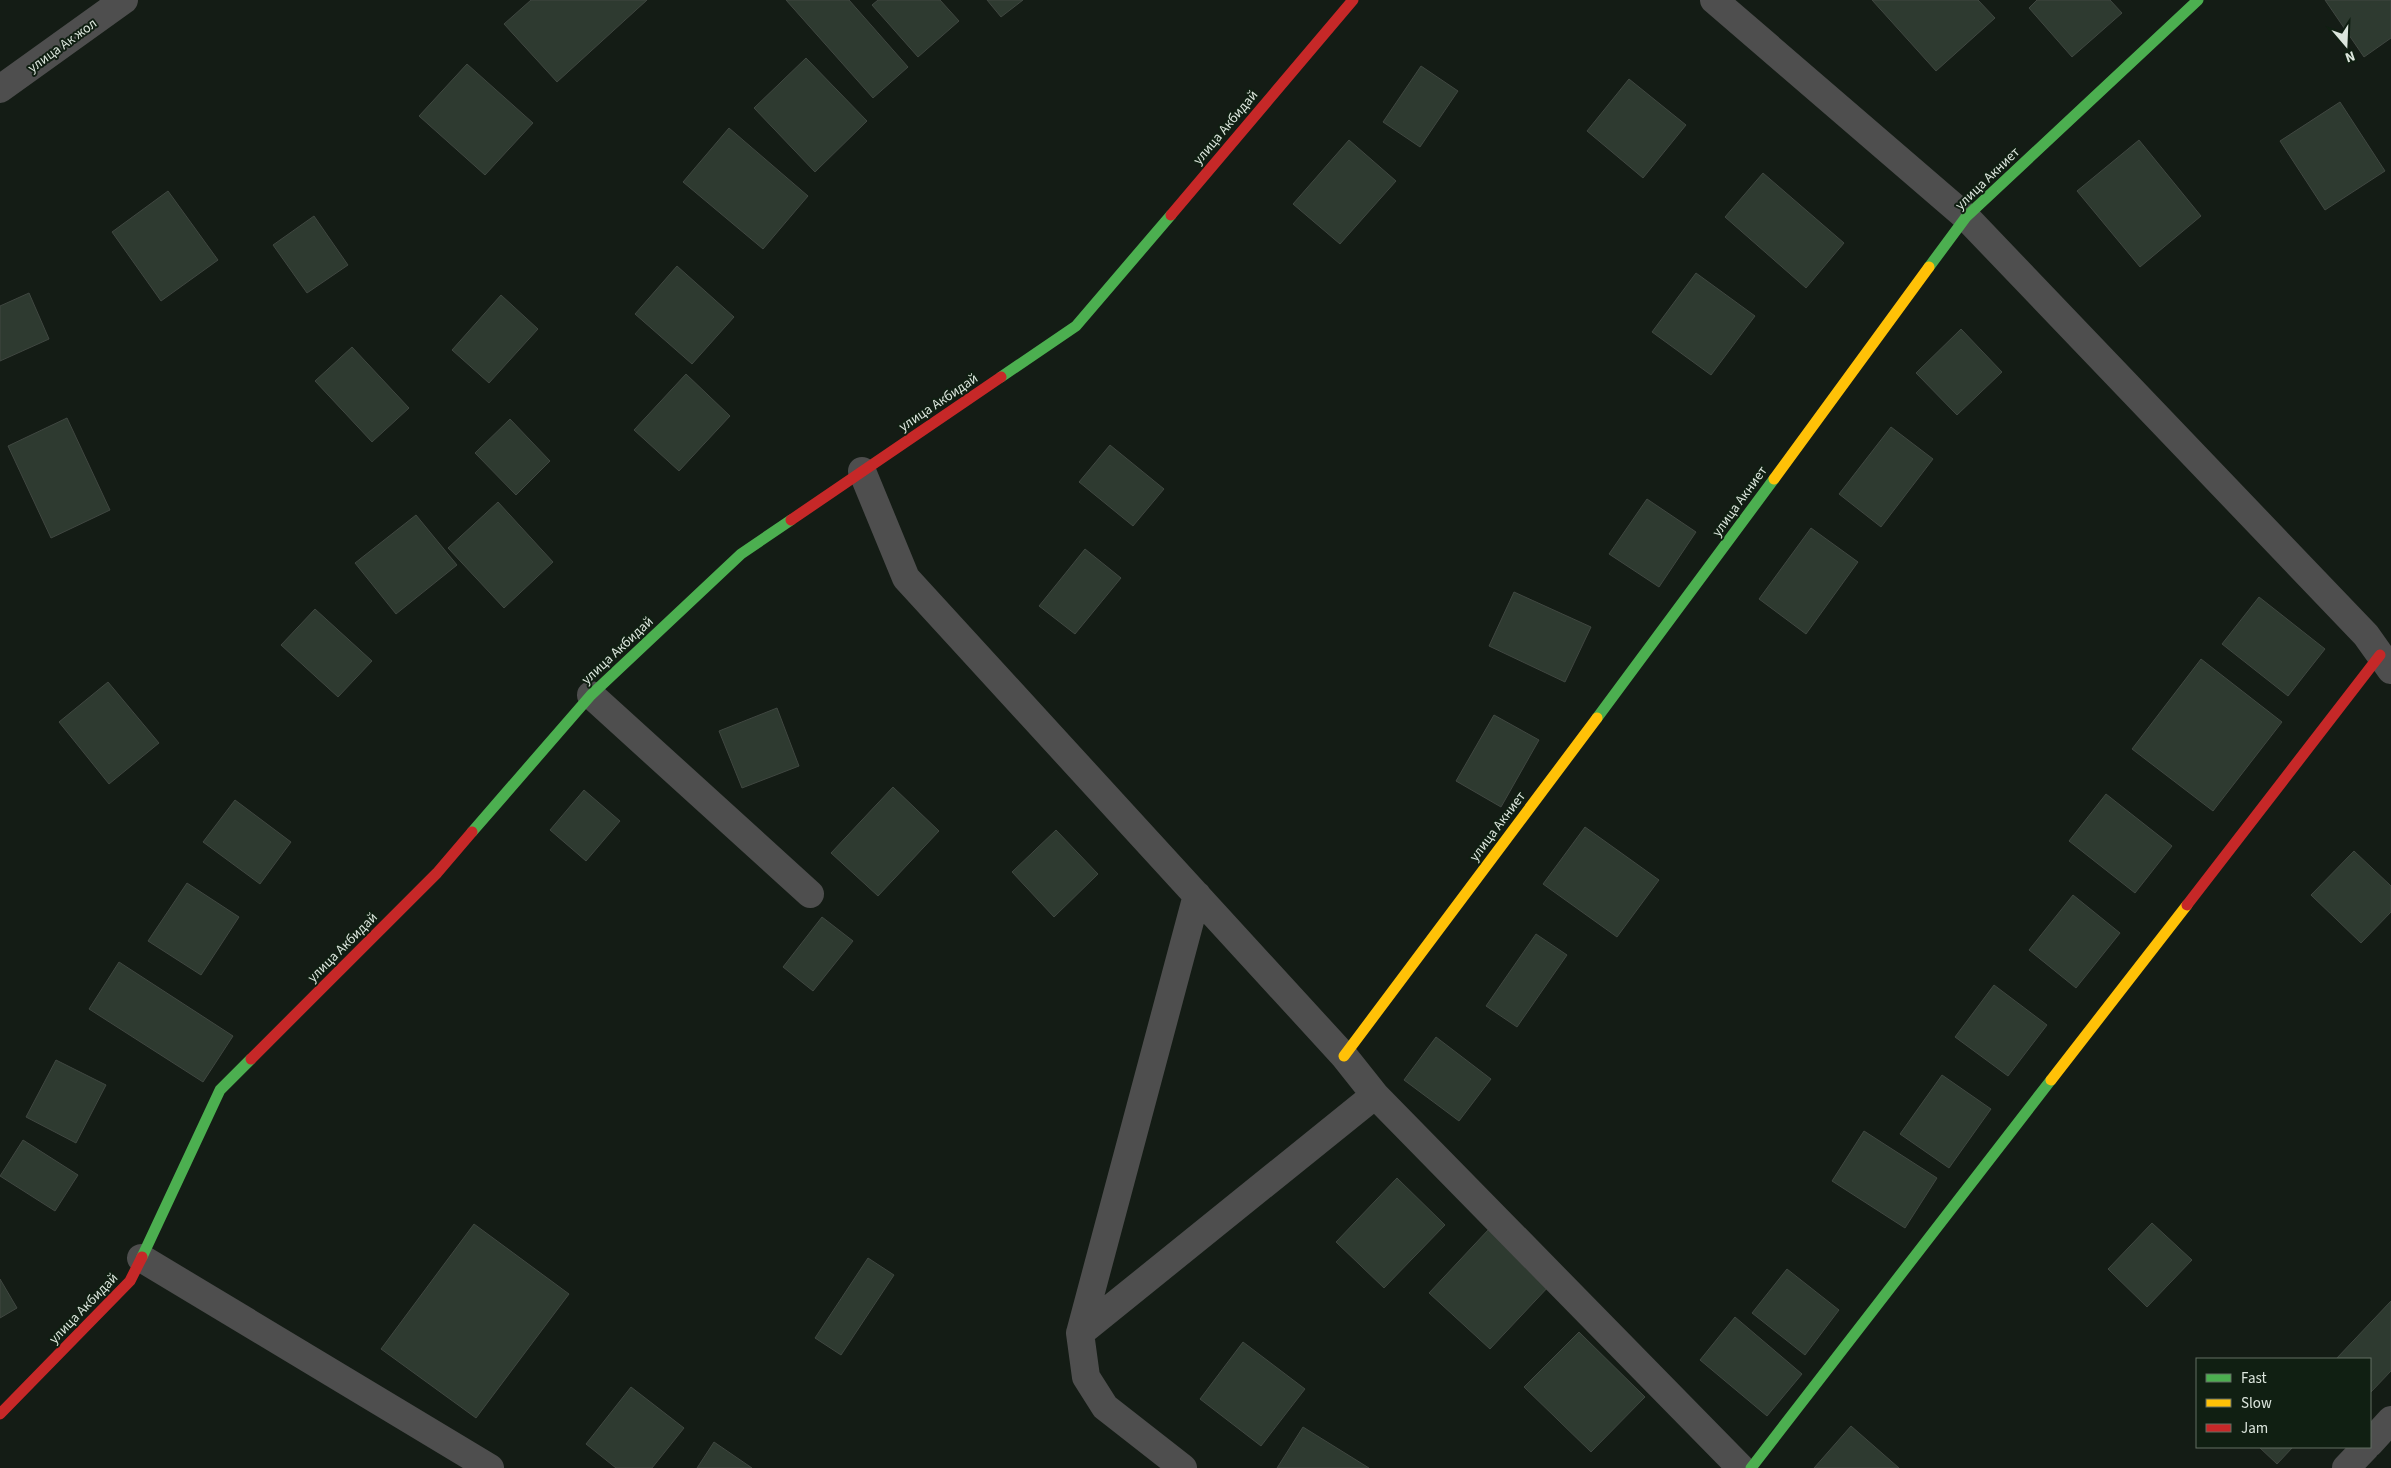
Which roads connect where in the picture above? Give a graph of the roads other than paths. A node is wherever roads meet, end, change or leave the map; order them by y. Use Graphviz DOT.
graph roads {
  1 [pos="124,0"];
  2 [pos="1352,0"];
  3 [pos="1714,0"];
  4 [pos="2198,0"];
  5 [pos="0,89"];
  6 [pos="1966,217"];
  7 [pos="862,471"];
  8 [pos="2386,662"];
  9 [pos="591,695"];
  10 [pos="810,894"];
  11 [pos="1197,895"];
  12 [pos="1344,1056"];
  13 [pos="1375,1095"];
  14 [pos="141,1258"];
  15 [pos="1080,1334"];
  16 [pos="0,1414"];
  17 [pos="2391,1420"];
  18 [pos="2371,1441"];
  19 [pos="2365,1448"];
  20 [pos="490,1468"];
  21 [pos="1183,1468"];
  22 [pos="1741,1468"];
  23 [pos="1751,1468"];
  24 [pos="2346,1468"];
  1 -- 5 [label="street, улица Ак жол"];
  2 -- 7 [label="street, улица Акбидай"];
  3 -- 6 [label="street"];
  4 -- 6 [label="street, улица Акниет"];
  6 -- 8 [label="street"];
  6 -- 12 [label="street, улица Акниет"];
  7 -- 9 [label="street, улица Акбидай"];
  7 -- 11 [label="street"];
  8 -- 23 [label="street"];
  9 -- 10 [label="street"];
  9 -- 14 [label="street, улица Акбидай"];
  11 -- 12 [label="street"];
  11 -- 15 [label="street"];
  12 -- 13 [label="street"];
  13 -- 15 [label="street"];
  13 -- 22 [label="street"];
  14 -- 16 [label="street, улица Акбидай"];
  14 -- 20 [label="street"];
  15 -- 21 [label="street"];
  17 -- 18 [label="street"];
  19 -- 24 [label="street"];
}
